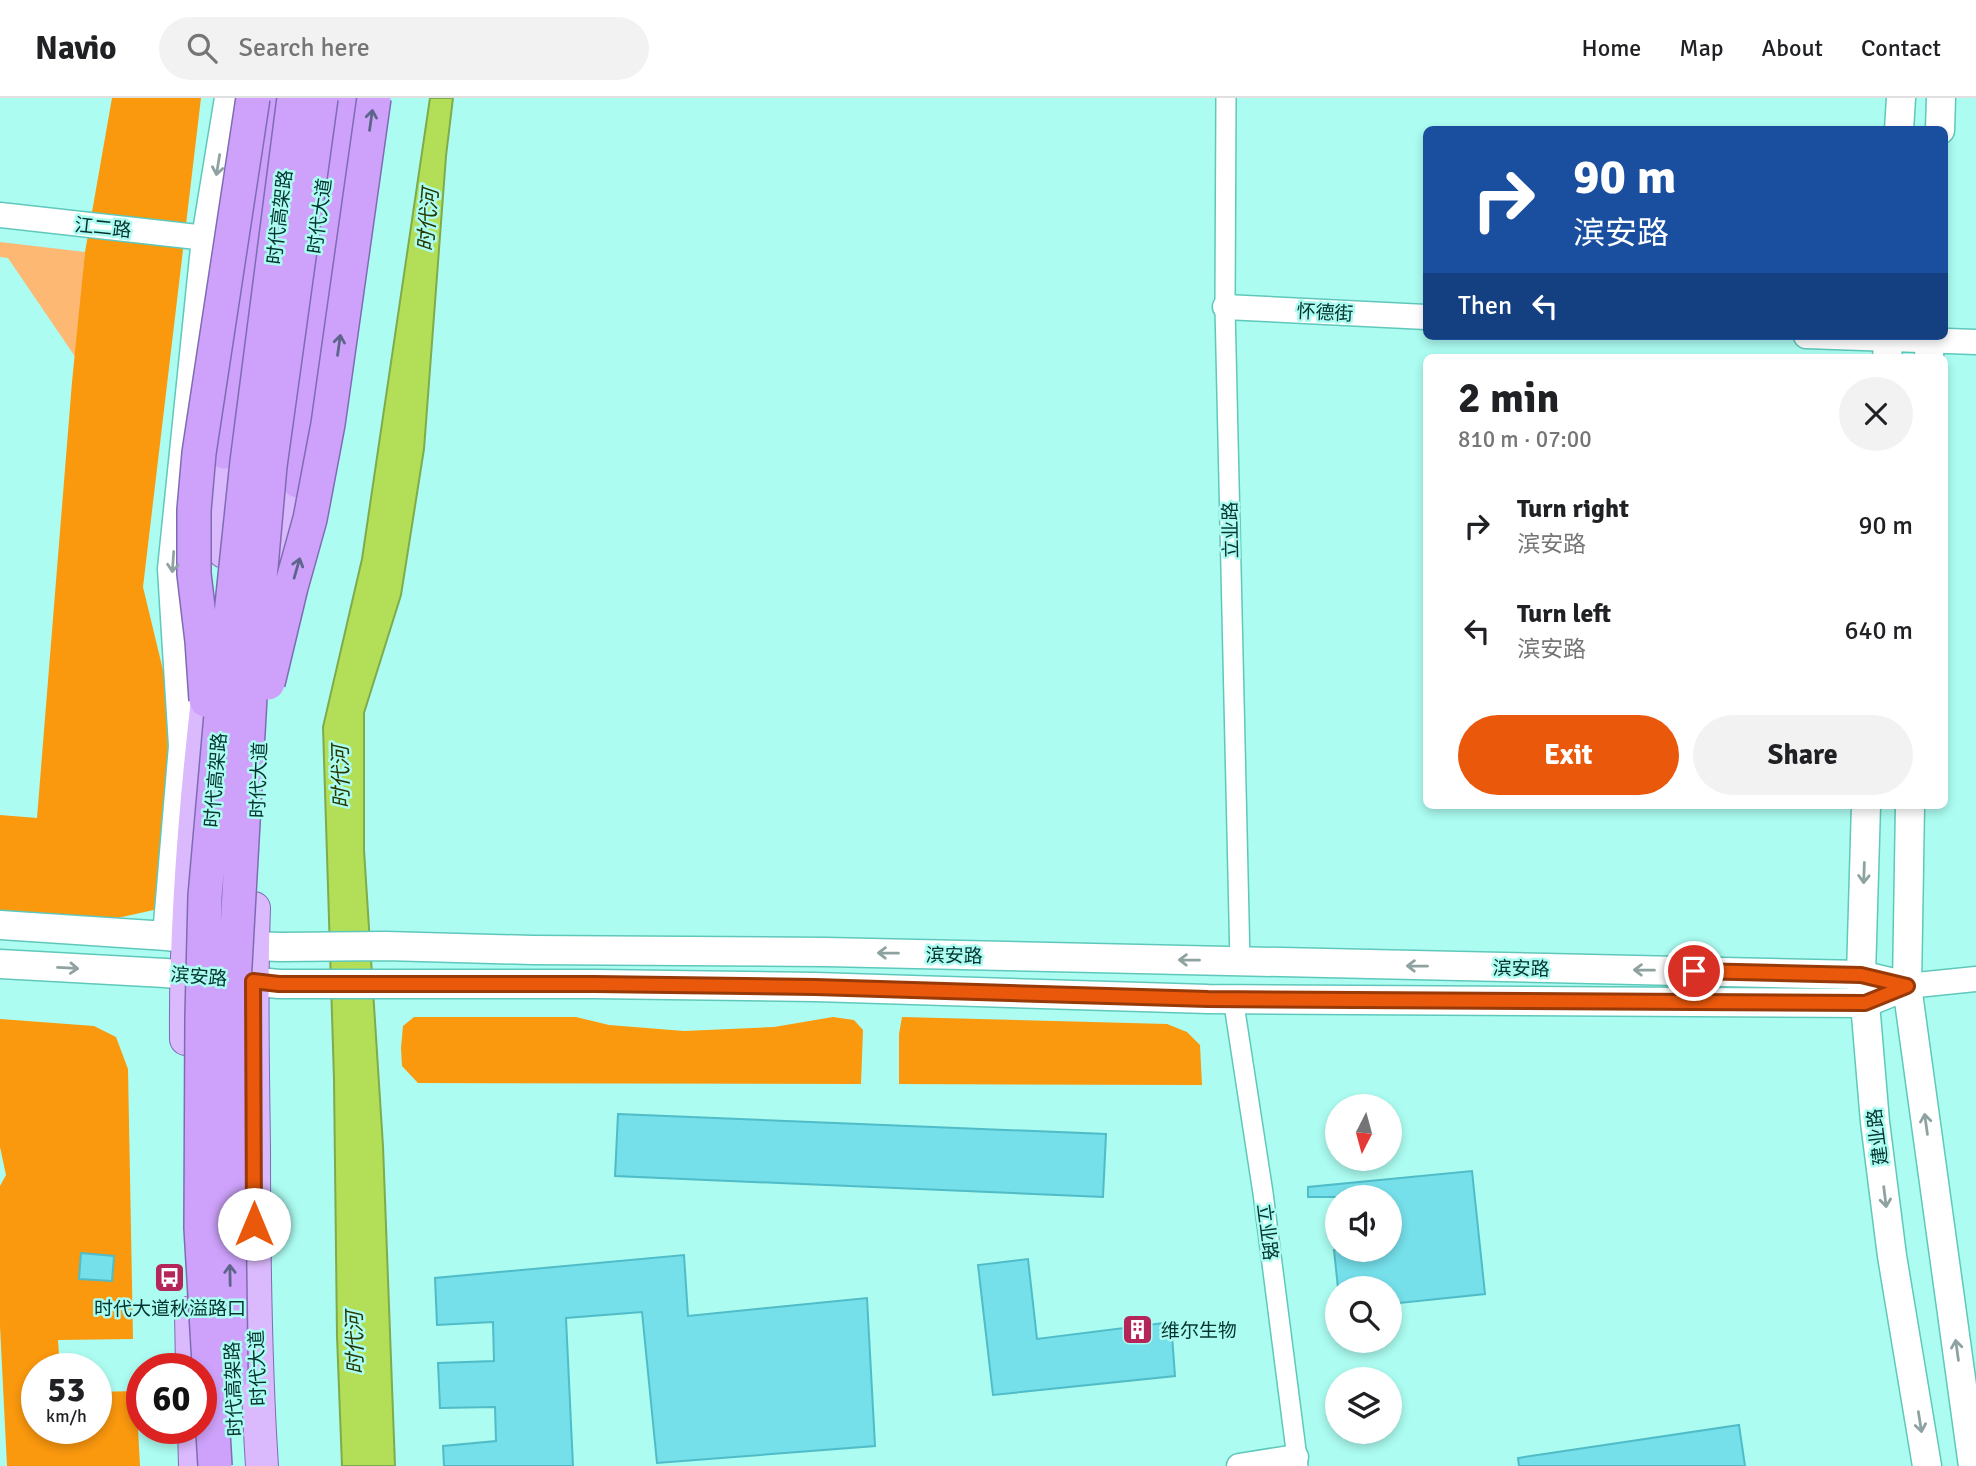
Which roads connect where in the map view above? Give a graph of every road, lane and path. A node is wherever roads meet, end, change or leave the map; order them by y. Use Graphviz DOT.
graph roads {
  1 [pos="229,98"];
  2 [pos="253,98"];
  3 [pos="270,98"];
  4 [pos="282,98"];
  5 [pos="294,98"];
  6 [pos="321,98"];
  7 [pos="336,98"];
  8 [pos="349,98"];
  9 [pos="374,98"];
  10 [pos="1226,98"];
  11 [pos="1901,98"];
  12 [pos="1941,98"];
  13 [pos="1899,126"];
  14 [pos="1940,126"];
  15 [pos="0,215"];
  16 [pos="206,238"];
  17 [pos="1225,307"];
  18 [pos="1423,317"];
  19 [pos="1848,340"];
  20 [pos="1976,342"];
  21 [pos="1888,344"];
  22 [pos="1930,345"];
  23 [pos="224,452"];
  24 [pos="298,481"];
  25 [pos="224,552"];
  26 [pos="272,564"];
  27 [pos="217,617"];
  28 [pos="181,721"];
  29 [pos="1866,809"];
  30 [pos="1910,809"];
  31 [pos="227,822"];
  32 [pos="0,925"];
  33 [pos="177,937"];
  34 [pos="253,946"];
  35 [pos="1240,962"];
  36 [pos="0,964"];
  37 [pos="186,975"];
  38 [pos="1861,975"];
  39 [pos="1976,979"];
  40 [pos="253,981"];
  41 [pos="1907,986"];
  42 [pos="1233,998"];
  43 [pos="1865,1003"];
  44 [pos="192,1353"];
  45 [pos="194,1444"];
  46 [pos="1297,1462"];
  47 [pos="195,1466"];
  48 [pos="215,1466"];
  49 [pos="236,1466"];
  50 [pos="262,1466"];
  51 [pos="1239,1466"];
  52 [pos="1927,1466"];
  53 [pos="1973,1466"];
  1 -- 16 [label="main road, one-way"];
  2 -- 31 [label="highway, bridge"];
  3 -- 23 [label="highway"];
  4 -- 25 [label="main road"];
  5 -- 31 [label="highway, 时代高架路, bridge"];
  6 -- 31 [label="highway, 时代高架路, bridge"];
  7 -- 26 [label="main road, 时代大道"];
  8 -- 24 [label="highway"];
  31 -- 9 [label="highway, one-way, bridge"];
  10 -- 17 [label="street, 立业路"];
  11 -- 13 [label="main road"];
  12 -- 14 [label="main road"];
  15 -- 16 [label="street, 江二路"];
  16 -- 28 [label="main road, one-way"];
  17 -- 18 [label="street, 怀德街"];
  17 -- 35 [label="street, 立业路"];
  19 -- 21 [label="street"];
  20 -- 22 [label="street"];
  21 -- 22 [label="street"];
  23 -- 25 [label="main road"];
  24 -- 26 [label="main road"];
  25 -- 27 [label="main road"];
  26 -- 34 [label="main road, 时代大道"];
  27 -- 28 [label="main road"];
  27 -- 33 [label="main road"];
  28 -- 33 [label="main road"];
  29 -- 38 [label="main road, 建业路, one-way"];
  30 -- 41 [label="main road"];
  31 -- 48 [label="highway, 时代高架路, bridge"];
  49 -- 31 [label="highway, 时代高架路, one-way, bridge"];
  32 -- 33 [label="main road, 滨安路"];
  33 -- 34 [label="main road, 滨安路"];
  33 -- 37 [label="main road"];
  35 -- 34 [label="main road, 滨安路, one-way"];
  34 -- 40 [label="main road, 时代大道"];
  38 -- 35 [label="main road, 滨安路, one-way"];
  36 -- 37 [label="main road, 滨安路, one-way"];
  37 -- 40 [label="main road, 滨安路"];
  37 -- 44 [label="main road"];
  38 -- 41 [label="main road, 滨安路"];
  38 -- 43 [label="main road, 建业路"];
  39 -- 41 [label="street, 滨安路"];
  40 -- 42 [label="main road, 滨安路"];
  40 -- 50 [label="main road, 时代大道"];
  41 -- 43 [label="main road, 滨安路"];
  53 -- 41 [label="main road, one-way"];
  42 -- 43 [label="main road, 滨安路"];
  42 -- 46 [label="street, 立业路"];
  43 -- 52 [label="main road, 建业路, one-way"];
  45 -- 47 [label="main road"];
  46 -- 51 [label="street"];
}
